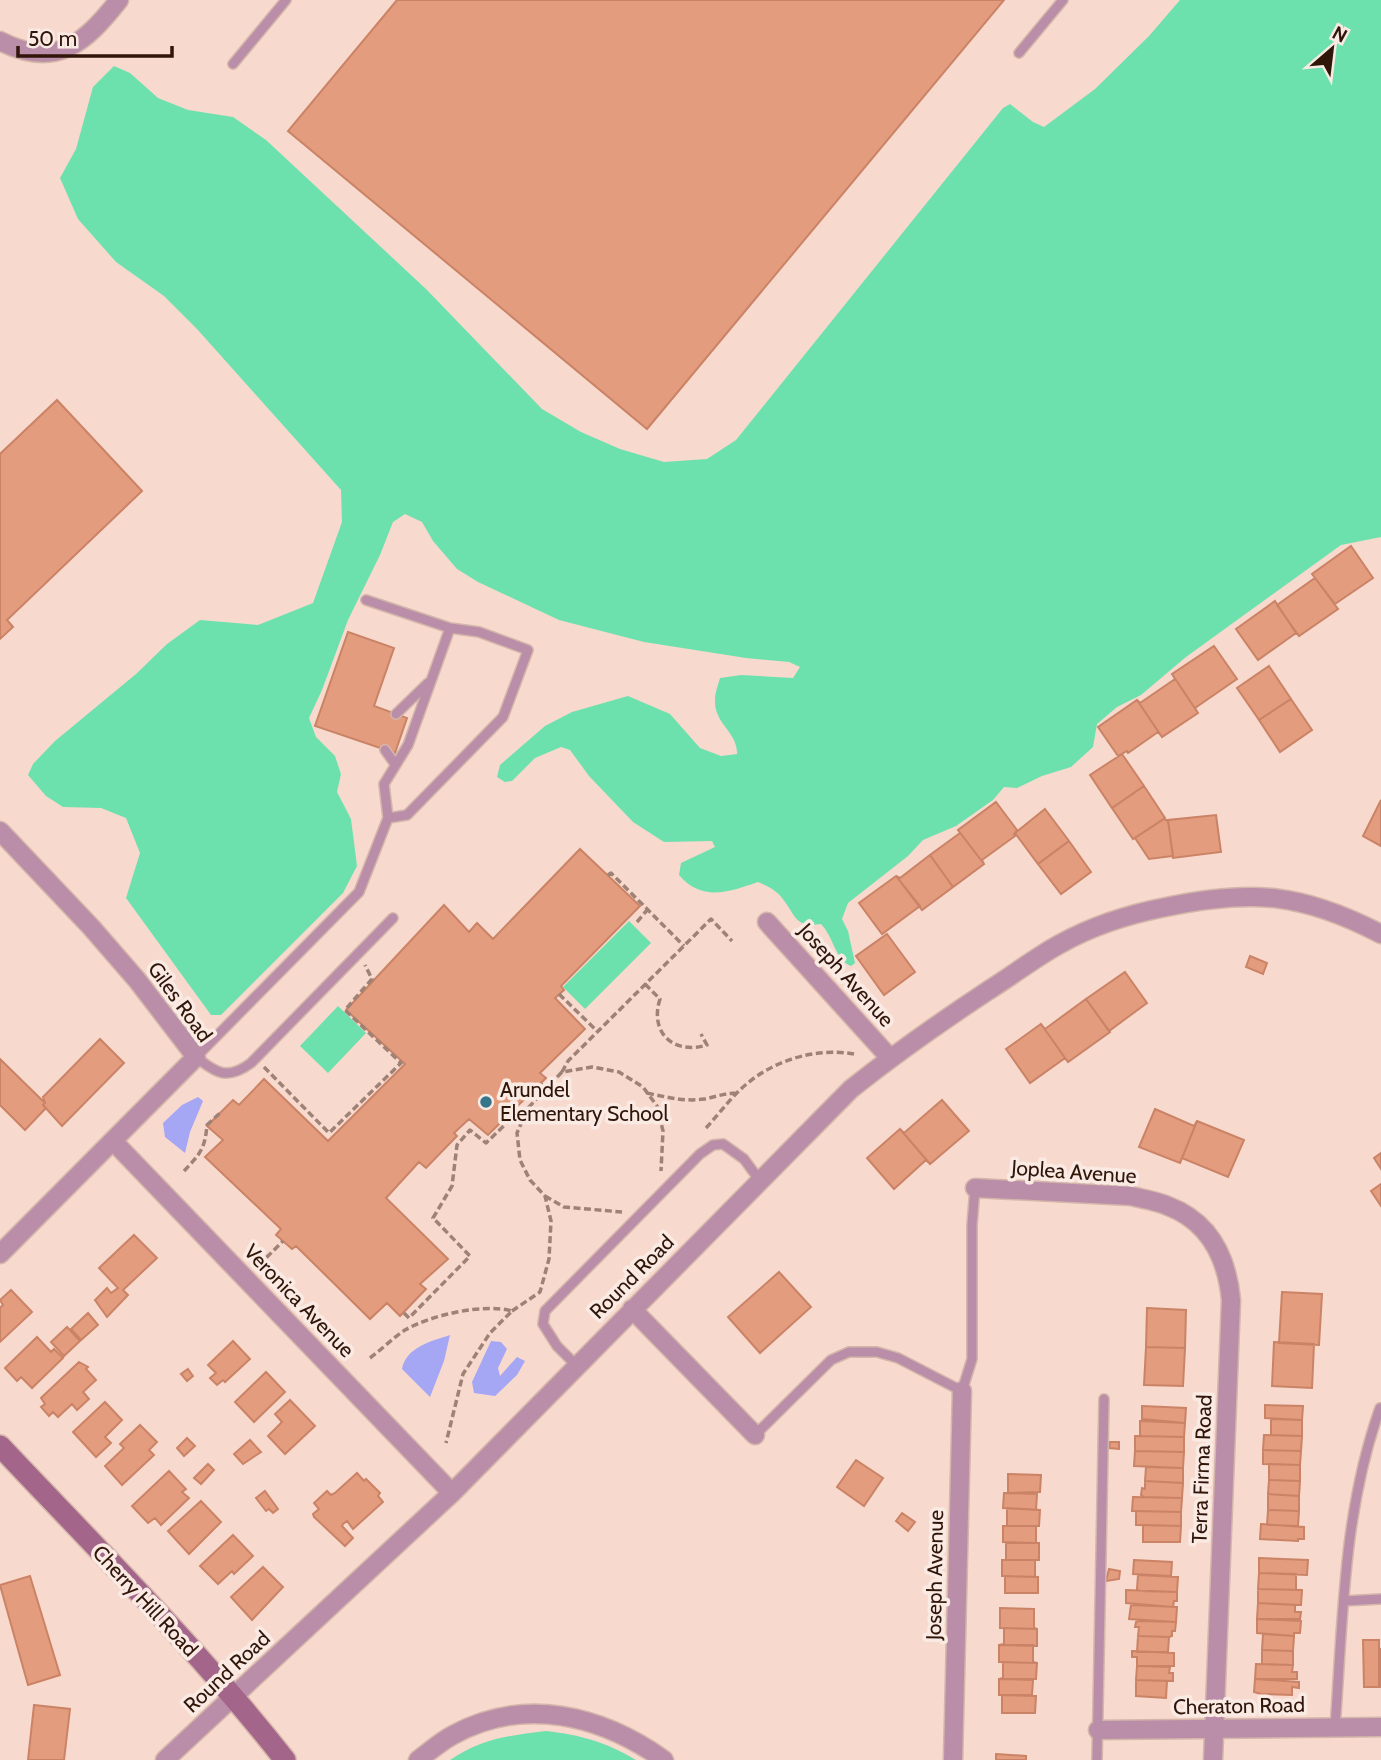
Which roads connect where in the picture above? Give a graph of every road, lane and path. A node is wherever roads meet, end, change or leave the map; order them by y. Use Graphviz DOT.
graph roads {
  1 [pos="120,0"];
  2 [pos="286,0"];
  3 [pos="1063,0"];
  4 [pos="0,41"];
  5 [pos="1019,53"];
  6 [pos="233,64"];
  7 [pos="366,600"];
  8 [pos="450,628"];
  9 [pos="430,682"];
  10 [pos="396,714"];
  11 [pos="385,750"];
  12 [pos="395,764"];
  13 [pos="388,818"];
  14 [pos="0,831"];
  15 [pos="608,875"];
  16 [pos="648,909"];
  17 [pos="393,918"];
  18 [pos="637,922"];
  19 [pos="767,922"];
  20 [pos="1381,934"];
  21 [pos="733,941"];
  22 [pos="684,946"];
  23 [pos="358,953"];
  24 [pos="645,985"];
  25 [pos="559,994"];
  26 [pos="597,1031"];
  27 [pos="701,1034"];
  28 [pos="854,1054"];
  29 [pos="196,1057"];
  30 [pos="255,1058"];
  31 [pos="890,1058"];
  32 [pos="562,1072"];
  33 [pos="541,1084"];
  34 [pos="546,1089"];
  35 [pos="647,1093"];
  36 [pos="737,1093"];
  37 [pos="528,1108"];
  38 [pos="222,1111"];
  39 [pos="706,1128"];
  40 [pos="113,1141"];
  41 [pos="184,1171"];
  42 [pos="661,1171"];
  43 [pos="760,1181"];
  44 [pos="975,1188"];
  45 [pos="545,1196"];
  46 [pos="1168,1206"];
  47 [pos="622,1212"];
  48 [pos="283,1241"];
  49 [pos="0,1254"];
  50 [pos="258,1266"];
  51 [pos="632,1309"];
  52 [pos="512,1311"];
  53 [pos="404,1313"];
  54 [pos="370,1358"];
  55 [pos="576,1365"];
  56 [pos="962,1391"];
  57 [pos="1104,1399"];
  58 [pos="1380,1408"];
  59 [pos="755,1435"];
  60 [pos="446,1443"];
  61 [pos="0,1446"];
  62 [pos="452,1493"];
  63 [pos="1381,1599"];
  64 [pos="1344,1601"];
  65 [pos="235,1697"];
  66 [pos="1381,1727"];
  67 [pos="1335,1728"];
  68 [pos="1214,1729"];
  69 [pos="1098,1730"];
  70 [pos="166,1760"];
  71 [pos="285,1760"];
  72 [pos="418,1760"];
  73 [pos="664,1760"];
  74 [pos="953,1760"];
  75 [pos="1097,1760"];
  76 [pos="1213,1760"];
  1 -- 4 [label="street"];
  2 -- 6 [label="lane"];
  3 -- 5 [label="lane"];
  7 -- 8 [label="lane"];
  8 -- 9 [label="lane"];
  8 -- 13 [label="lane"];
  9 -- 10 [label="lane"];
  9 -- 12 [label="lane"];
  11 -- 12 [label="lane"];
  12 -- 13 [label="lane"];
  13 -- 29 [label="lane"];
  14 -- 29 [label="street, Giles Road"];
  15 -- 16 [label="path"];
  16 -- 18 [label="path"];
  16 -- 22 [label="path"];
  17 -- 23 [label="lane"];
  19 -- 31 [label="street, Joseph Avenue"];
  20 -- 31 [label="street, Round Road"];
  21 -- 22 [label="path"];
  22 -- 24 [label="path"];
  23 -- 30 [label="lane"];
  23 -- 30 [label="path"];
  24 -- 26 [label="path"];
  24 -- 27 [label="path"];
  25 -- 26 [label="path"];
  26 -- 32 [label="path"];
  28 -- 36 [label="path"];
  29 -- 30 [label="lane"];
  29 -- 40 [label="street, Giles Road"];
  31 -- 43 [label="street, Round Road"];
  32 -- 34 [label="path"];
  32 -- 35 [label="path"];
  33 -- 34 [label="path"];
  34 -- 37 [label="path"];
  35 -- 36 [label="path"];
  35 -- 42 [label="path"];
  36 -- 39 [label="path"];
  37 -- 45 [label="path"];
  37 -- 53 [label="path"];
  38 -- 41 [label="path"];
  40 -- 49 [label="street, Giles Road"];
  40 -- 62 [label="street, Veronica Avenue"];
  43 -- 51 [label="street, Round Road"];
  43 -- 55 [label="lane"];
  44 -- 46 [label="street, Joplea Avenue"];
  44 -- 56 [label="lane"];
  45 -- 47 [label="path"];
  45 -- 52 [label="path"];
  46 -- 68 [label="street, Terra Firma Road"];
  48 -- 50 [label="path"];
  51 -- 55 [label="street, Round Road"];
  51 -- 59 [label="street"];
  52 -- 54 [label="path"];
  52 -- 60 [label="path"];
  55 -- 62 [label="street, Round Road"];
  56 -- 59 [label="lane"];
  56 -- 74 [label="street, Joseph Avenue"];
  57 -- 69 [label="lane"];
  58 -- 64 [label="lane"];
  61 -- 65 [label="street, Cherry Hill Road"];
  62 -- 65 [label="street, Round Road"];
  63 -- 64 [label="lane"];
  64 -- 67 [label="lane"];
  65 -- 70 [label="street, Round Road"];
  65 -- 71 [label="street, Cherry Hill Road"];
  66 -- 67 [label="street, Cheraton Road"];
  67 -- 68 [label="street, Cheraton Road"];
  68 -- 69 [label="street, Cheraton Road"];
  68 -- 76 [label="street, Terra Firma Road"];
  69 -- 75 [label="lane"];
  72 -- 73 [label="street"];
}
